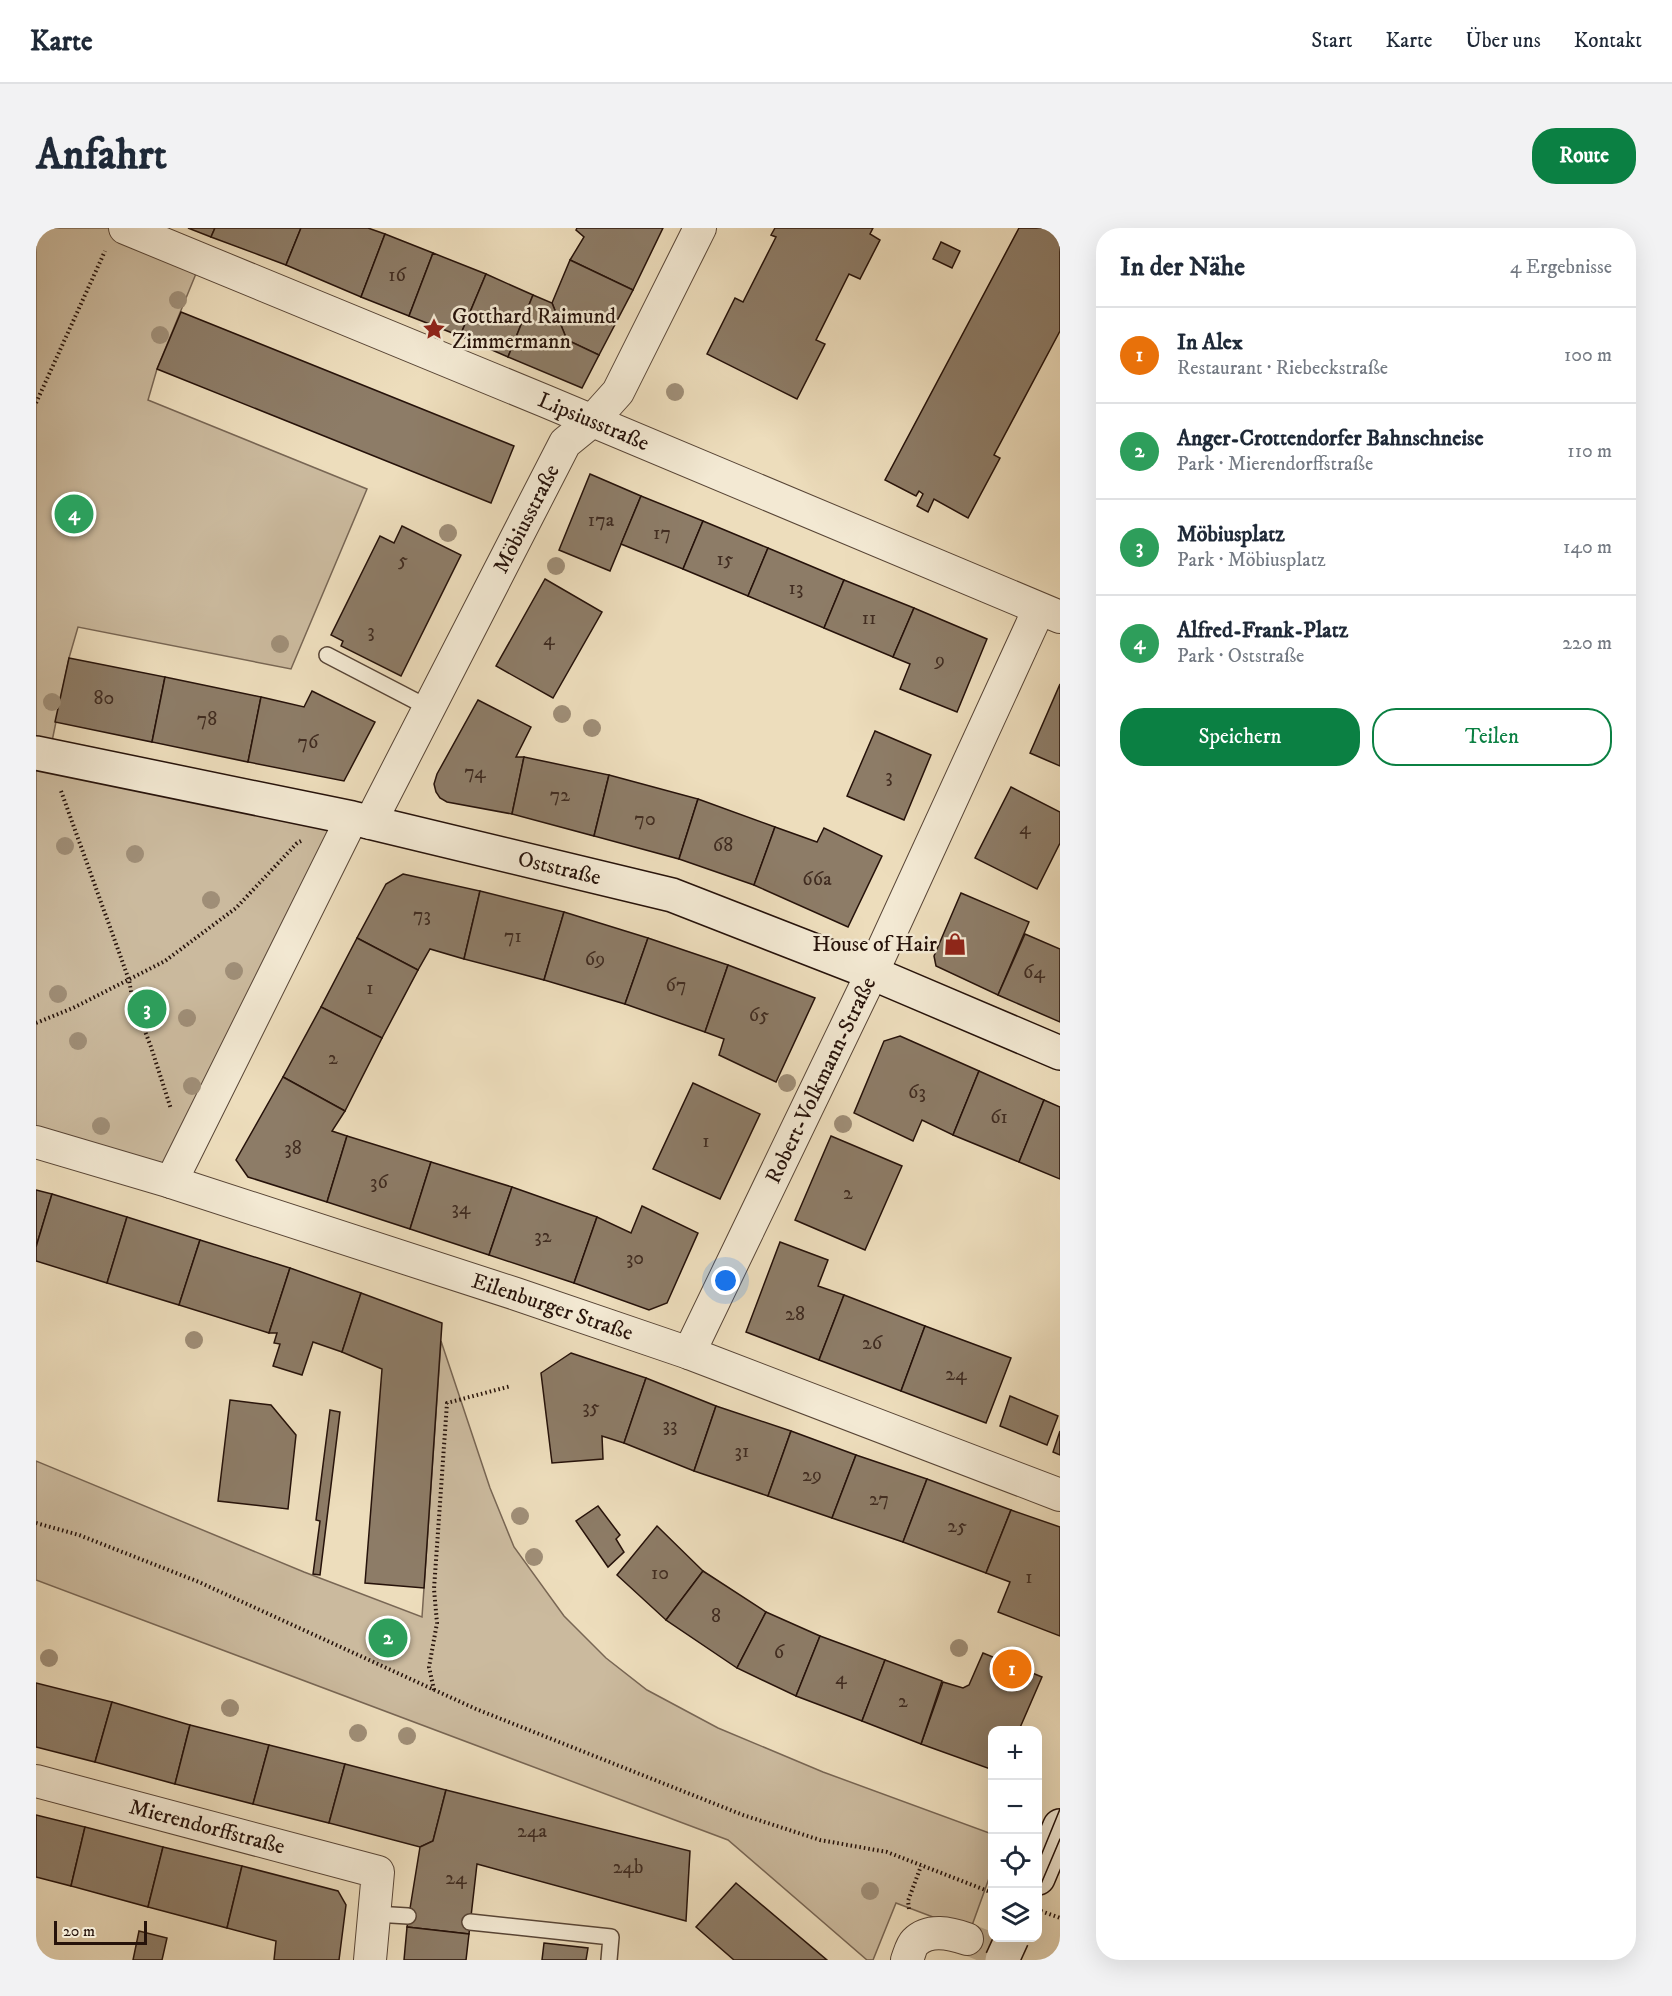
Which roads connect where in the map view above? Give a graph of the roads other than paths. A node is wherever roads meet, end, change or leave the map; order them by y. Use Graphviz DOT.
graph roads {
  1 [pos="700,228"];
  2 [pos="115,239"];
  3 [pos="592,421"];
  4 [pos="1050,613"];
  5 [pos="327,655"];
  6 [pos="429,708"];
  7 [pos="36,753"];
  8 [pos="361,820"];
  9 [pos="873,973"];
  10 [pos="1060,1053"];
  11 [pos="36,1142"];
  12 [pos="171,1182"];
  13 [pos="689,1353"];
  14 [pos="1060,1495"];
  15 [pos="36,1782"];
  16 [pos="1060,1826"];
  17 [pos="1042,1867"];
  18 [pos="375,1914"];
  19 [pos="408,1916"];
  20 [pos="470,1922"];
  21 [pos="967,1939"];
  22 [pos="1010,1942"];
  23 [pos="910,1951"];
  24 [pos="370,1960"];
  25 [pos="609,1960"];
  26 [pos="1002,1960"];
  1 -- 3 [label="street, Möbiusstraße"];
  2 -- 3 [label="street, Lipsiusstraße"];
  3 -- 4 [label="street, Lipsiusstraße"];
  3 -- 6 [label="street, Möbiusstraße"];
  4 -- 9 [label="street, Robert-Volkmann-Straße"];
  5 -- 6 [label="lane"];
  6 -- 8 [label="street, Möbiusstraße"];
  7 -- 8 [label="street, Oststraße"];
  8 -- 9 [label="street, Oststraße"];
  8 -- 12 [label="street, Möbiusstraße"];
  9 -- 10 [label="street, Oststraße"];
  9 -- 13 [label="street, Robert-Volkmann-Straße"];
  11 -- 12 [label="street, Eilenburger Straße"];
  12 -- 13 [label="street, Eilenburger Straße"];
  13 -- 14 [label="street, Eilenburger Straße"];
  15 -- 18 [label="street, Mierendorffstraße"];
  16 -- 17 [label="street"];
  18 -- 19 [label="lane"];
  18 -- 24 [label="street"];
  20 -- 25 [label="lane"];
  21 -- 23 [label="street"];
  22 -- 26 [label="street, bridge"];
}
